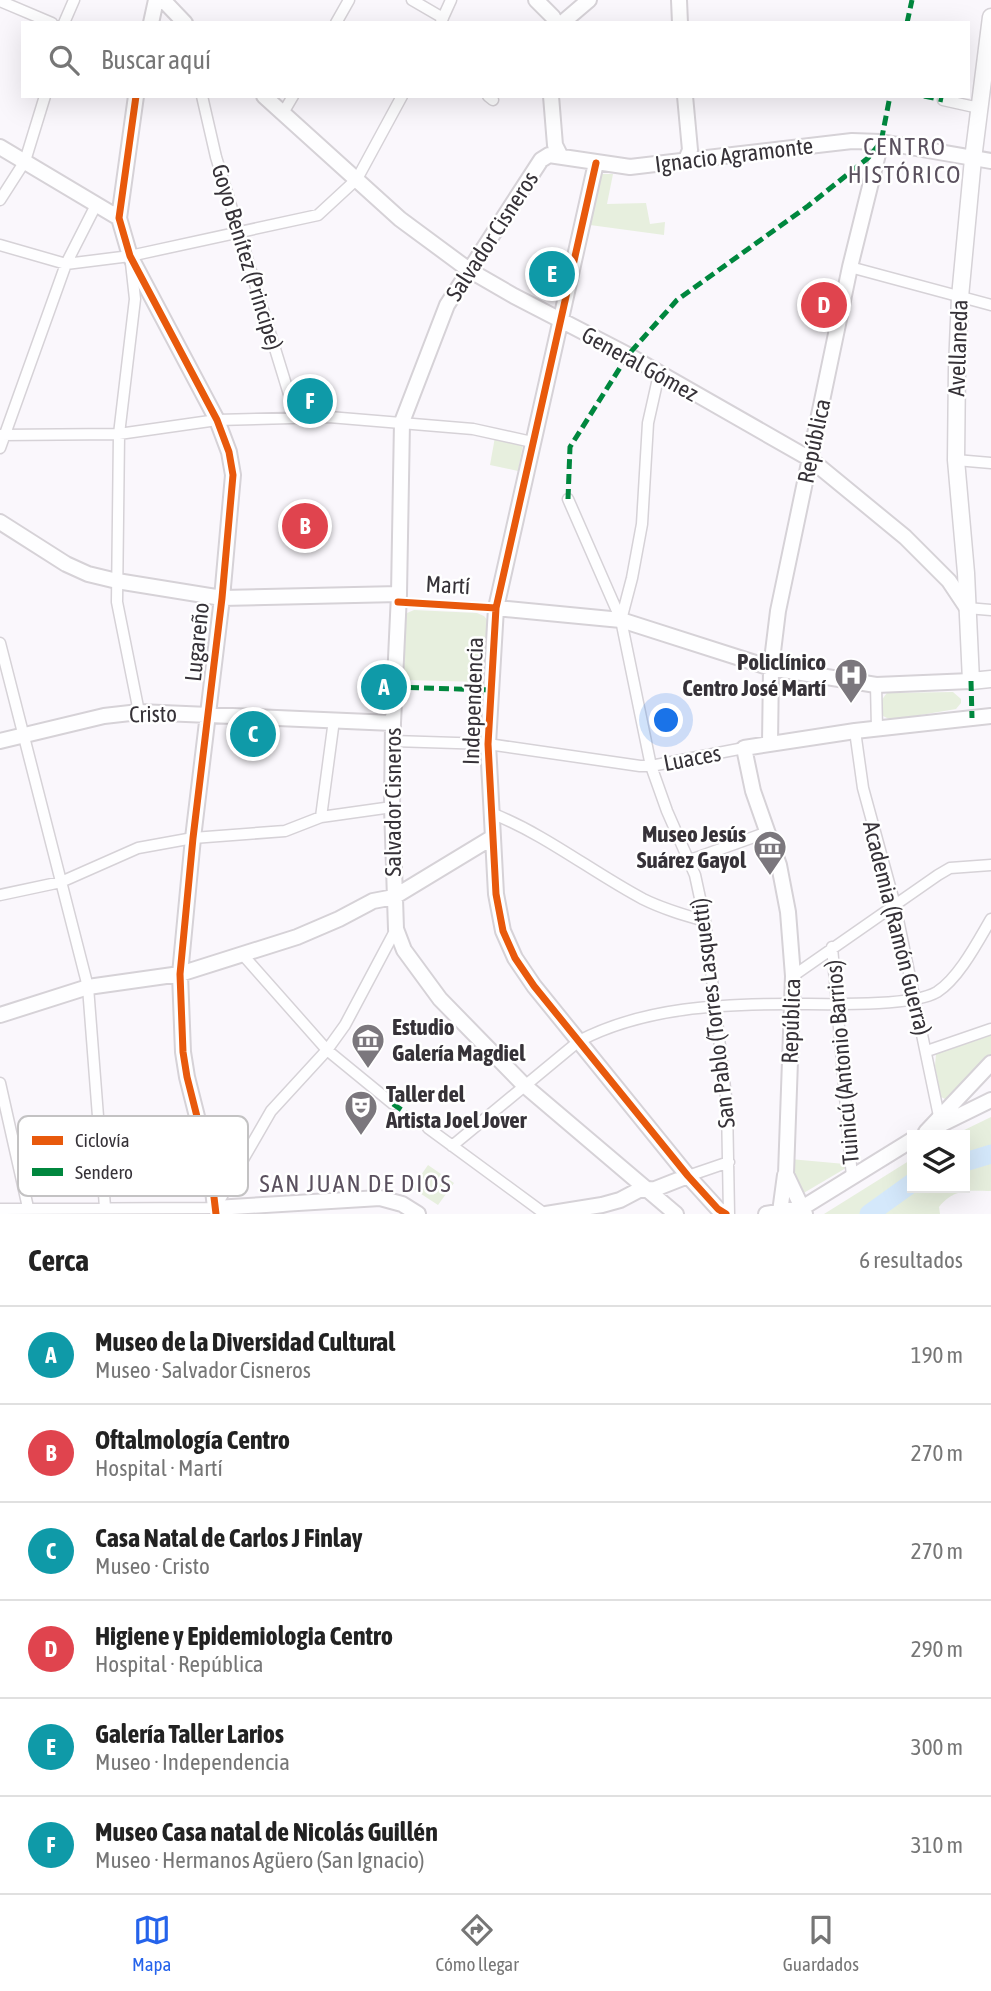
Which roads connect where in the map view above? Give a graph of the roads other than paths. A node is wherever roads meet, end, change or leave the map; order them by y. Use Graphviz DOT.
graph roads {
  1 [pos="74,0"];
  2 [pos="156,0"];
  3 [pos="163,0"];
  4 [pos="349,0"];
  5 [pos="412,0"];
  6 [pos="451,0"];
  7 [pos="537,0"];
  8 [pos="589,0"];
  9 [pos="679,0"];
  10 [pos="0,1"];
  11 [pos="991,17"];
  12 [pos="442,20"];
  13 [pos="47,21"];
  14 [pos="65,21"];
  15 [pos="151,21"];
  16 [pos="183,21"];
  17 [pos="336,21"];
  18 [pos="554,21"];
  19 [pos="564,21"];
  20 [pos="680,21"];
  21 [pos="44,98"];
  22 [pos="136,98"];
  23 [pos="201,98"];
  24 [pos="266,98"];
  25 [pos="292,98"];
  26 [pos="401,98"];
  27 [pos="551,98"];
  28 [pos="685,98"];
  29 [pos="943,100"];
  30 [pos="979,108"];
  31 [pos="283,113"];
  32 [pos="881,142"];
  33 [pos="0,147"];
  34 [pos="560,155"];
  35 [pos="972,159"];
  36 [pos="991,161"];
  37 [pos="25,162"];
  38 [pos="685,162"];
  39 [pos="596,163"];
  40 [pos="357,179"];
  41 [pos="0,200"];
  42 [pos="96,205"];
  43 [pos="119,218"];
  44 [pos="240,233"];
  45 [pos="0,245"];
  46 [pos="130,256"];
  47 [pos="66,264"];
  48 [pos="850,267"];
  49 [pos="469,270"];
  50 [pos="960,296"];
  51 [pos="991,305"];
  52 [pos="560,319"];
  53 [pos="659,374"];
  54 [pos="296,417"];
  55 [pos="217,420"];
  56 [pos="402,422"];
  57 [pos="119,434"];
  58 [pos="2,435"];
  59 [pos="532,442"];
  60 [pos="0,447"];
  61 [pos="810,459"];
  62 [pos="956,460"];
  63 [pos="991,463"];
  64 [pos="568,499"];
  65 [pos="0,522"];
  66 [pos="966,573"];
  67 [pos="117,581"];
  68 [pos="949,581"];
  69 [pos="399,594"];
  70 [pos="222,598"];
  71 [pos="496,608"];
  72 [pos="967,608"];
  73 [pos="991,610"];
  74 [pos="621,620"];
  75 [pos="0,643"];
  76 [pos="771,668"];
  77 [pos="991,680"];
  78 [pos="971,681"];
  79 [pos="876,685"];
  80 [pos="139,712"];
  81 [pos="209,714"];
  82 [pos="991,716"];
  83 [pos="334,720"];
  84 [pos="393,723"];
  85 [pos="877,728"];
  86 [pos="855,731"];
  87 [pos="22,736"];
  88 [pos="0,741"];
  89 [pos="393,741"];
  90 [pos="770,743"];
  91 [pos="488,744"];
  92 [pos="744,748"];
  93 [pos="651,766"];
  94 [pos="392,807"];
  95 [pos="491,813"];
  96 [pos="321,817"];
  97 [pos="768,832"];
  98 [pos="493,837"];
  99 [pos="193,838"];
  100 [pos="690,860"];
  101 [pos="991,865"];
  102 [pos="61,882"];
  103 [pos="0,895"];
  104 [pos="394,897"];
  105 [pos="895,905"];
  106 [pos="991,919"];
  107 [pos="705,921"];
  108 [pos="396,929"];
  109 [pos="832,947"];
  110 [pos="243,955"];
  111 [pos="180,974"];
  112 [pos="793,976"];
  113 [pos="88,987"];
  114 [pos="914,999"];
  115 [pos="792,1004"];
  116 [pos="839,1004"];
  117 [pos="715,1007"];
  118 [pos="0,1015"];
  119 [pos="991,1029"];
  120 [pos="579,1041"];
  121 [pos="327,1050"];
  122 [pos="927,1051"];
  123 [pos="991,1063"];
  124 [pos="0,1083"];
  125 [pos="524,1085"];
  126 [pos="991,1100"];
  127 [pos="393,1104"];
  128 [pos="98,1116"];
  129 [pos="197,1116"];
  130 [pos="940,1121"];
  131 [pos="428,1128"];
  132 [pos="928,1130"];
  133 [pos="907,1143"];
  134 [pos="452,1146"];
  135 [pos="248,1153"];
  136 [pos="18,1162"];
  137 [pos="729,1162"];
  138 [pos="786,1174"];
  139 [pos="688,1175"];
  140 [pos="852,1177"];
  141 [pos="644,1188"];
  142 [pos="104,1196"];
  143 [pos="105,1207"];
  144 [pos="0,1209"];
  145 [pos="29,1211"];
  146 [pos="216,1211"];
  147 [pos="581,1211"];
  148 [pos="789,1212"];
  149 [pos="418,1214"];
  150 [pos="546,1214"];
  151 [pos="677,1214"];
  152 [pos="728,1214"];
  1 -- 14 [label="street"];
  2 -- 15 [label="street"];
  3 -- 16 [label="street"];
  4 -- 17 [label="street"];
  5 -- 12 [label="street"];
  6 -- 12 [label="street"];
  7 -- 18 [label="street"];
  8 -- 19 [label="street"];
  9 -- 20 [label="street"];
  10 -- 13 [label="street"];
  11 -- 30 [label="main road, Avellaneda"];
  21 -- 37 [label="street"];
  22 -- 43 [label="street, Lugareño"];
  23 -- 44 [label="street, Goyo Benítez (Principe)"];
  24 -- 31 [label="street, General Gómez"];
  25 -- 31 [label="street"];
  26 -- 40 [label="street"];
  27 -- 34 [label="street"];
  28 -- 38 [label="street"];
  29 -- 30 [label="street"];
  30 -- 35 [label="main road, Avellaneda"];
  31 -- 40 [label="street, General Gómez"];
  32 -- 35 [label="street, Ignacio Agramonte"];
  32 -- 38 [label="street, Ignacio Agramonte"];
  32 -- 48 [label="street, República"];
  33 -- 37 [label="street"];
  34 -- 39 [label="street, Ignacio Agramonte"];
  34 -- 49 [label="street, Salvador Cisneros"];
  35 -- 36 [label="street, Ignacio Agramonte"];
  35 -- 50 [label="main road, Avellaneda"];
  37 -- 41 [label="street"];
  37 -- 42 [label="street"];
  38 -- 39 [label="street, Ignacio Agramonte"];
  39 -- 52 [label="street, Independencia"];
  40 -- 44 [label="street"];
  40 -- 49 [label="street, General Gómez"];
  42 -- 43 [label="street"];
  42 -- 47 [label="street"];
  43 -- 46 [label="street, Lugareño"];
  44 -- 46 [label="street"];
  44 -- 54 [label="street, Goyo Benítez (Principe)"];
  45 -- 47 [label="street"];
  46 -- 47 [label="street"];
  46 -- 55 [label="street, Lugareño"];
  46 -- 57 [label="street"];
  47 -- 58 [label="street"];
  48 -- 50 [label="street"];
  48 -- 61 [label="street, República"];
  49 -- 52 [label="street, General Gómez"];
  49 -- 56 [label="street, Salvador Cisneros"];
  50 -- 51 [label="street"];
  50 -- 62 [label="main road, Avellaneda"];
  52 -- 53 [label="street, General Gómez"];
  52 -- 59 [label="street, Independencia"];
  53 -- 61 [label="street, General Gómez"];
  53 -- 74 [label="street"];
  54 -- 55 [label="street"];
  54 -- 56 [label="street"];
  55 -- 57 [label="street"];
  55 -- 70 [label="street, Lugareño"];
  56 -- 59 [label="street"];
  56 -- 69 [label="street, Salvador Cisneros"];
  57 -- 58 [label="street"];
  57 -- 67 [label="street"];
  58 -- 60 [label="street"];
  59 -- 71 [label="street, Independencia"];
  61 -- 68 [label="street, General Gómez"];
  61 -- 76 [label="street, República"];
  62 -- 63 [label="street"];
  62 -- 66 [label="main road, Avellaneda"];
  64 -- 74 [label="street, San Pablo (Torres Lasquetti)"];
  65 -- 67 [label="street, Martí"];
  66 -- 68 [label="street"];
  66 -- 72 [label="main road, Avellaneda"];
  67 -- 70 [label="street, Martí"];
  67 -- 80 [label="street"];
  68 -- 72 [label="street, General Gómez"];
  69 -- 70 [label="street, Martí"];
  69 -- 84 [label="street, Salvador Cisneros"];
  70 -- 81 [label="street, Lugareño"];
  71 -- 74 [label="street, Martí"];
  71 -- 91 [label="street, Independencia"];
  72 -- 73 [label="street"];
  72 -- 78 [label="main road, Avellaneda"];
  74 -- 76 [label="street, Martí"];
  74 -- 93 [label="street, San Pablo (Torres Lasquetti)"];
  75 -- 87 [label="street"];
  76 -- 79 [label="street, Martí"];
  76 -- 90 [label="street, República"];
  77 -- 78 [label="main road, Martí"];
  78 -- 79 [label="street, Martí"];
  79 -- 85 [label="street"];
  80 -- 81 [label="street, Cristo"];
  80 -- 87 [label="street, Cristo"];
  81 -- 83 [label="street, Cristo"];
  81 -- 99 [label="street, Lugareño"];
  82 -- 85 [label="street, Luaces"];
  83 -- 84 [label="street, Cristo"];
  83 -- 96 [label="street"];
  84 -- 89 [label="street, Salvador Cisneros"];
  85 -- 86 [label="street, Luaces"];
  86 -- 90 [label="street, Luaces"];
  86 -- 105 [label="street, Academia (Ramón Guerra)"];
  87 -- 88 [label="street, Cristo"];
  87 -- 102 [label="street"];
  89 -- 91 [label="street, Luaces"];
  89 -- 94 [label="street, Salvador Cisneros"];
  90 -- 92 [label="street, Luaces"];
  91 -- 93 [label="street, Luaces"];
  91 -- 95 [label="street, Independencia"];
  92 -- 93 [label="street, Luaces"];
  92 -- 97 [label="street, República"];
  93 -- 100 [label="street, San Pablo (Torres Lasquetti)"];
  94 -- 96 [label="street"];
  94 -- 104 [label="street, Salvador Cisneros"];
  95 -- 98 [label="street, Independencia"];
  95 -- 107 [label="street"];
  96 -- 99 [label="street"];
  97 -- 100 [label="street"];
  97 -- 112 [label="street, República"];
  98 -- 104 [label="street"];
  98 -- 120 [label="street, Independencia"];
  99 -- 102 [label="street"];
  99 -- 111 [label="street, Lugareño"];
  100 -- 107 [label="street, San Pablo (Torres Lasquetti)"];
  101 -- 105 [label="street"];
  102 -- 103 [label="street"];
  102 -- 113 [label="street"];
  104 -- 108 [label="street, Salvador Cisneros"];
  104 -- 110 [label="street"];
  105 -- 109 [label="street"];
  105 -- 114 [label="street, Academia (Ramón Guerra)"];
  106 -- 114 [label="street"];
  107 -- 117 [label="street, San Pablo (Torres Lasquetti)"];
  108 -- 121 [label="street"];
  108 -- 125 [label="street, Salvador Cisneros"];
  109 -- 112 [label="street"];
  109 -- 116 [label="street, Tuinicú (Antonio Barrios)"];
  110 -- 111 [label="street"];
  110 -- 121 [label="street"];
  111 -- 113 [label="street"];
  111 -- 129 [label="street, Lugareño"];
  112 -- 115 [label="street, República"];
  113 -- 118 [label="street"];
  113 -- 128 [label="street"];
  114 -- 116 [label="street"];
  114 -- 122 [label="street, Academia (Ramón Guerra)"];
  115 -- 116 [label="street"];
  115 -- 117 [label="street"];
  115 -- 138 [label="street, República"];
  116 -- 140 [label="street, Tuinicú (Antonio Barrios)"];
  117 -- 120 [label="street"];
  117 -- 137 [label="street, San Pablo (Torres Lasquetti)"];
  119 -- 122 [label="street"];
  120 -- 125 [label="street"];
  120 -- 139 [label="street, Independencia"];
  121 -- 127 [label="street"];
  121 -- 135 [label="street"];
  122 -- 130 [label="street, Academia (Ramón Guerra)"];
  123 -- 130 [label="street"];
  124 -- 136 [label="street"];
  125 -- 134 [label="street"];
  125 -- 141 [label="street, Salvador Cisneros"];
  126 -- 130 [label="street"];
  130 -- 132 [label="street"];
  131 -- 134 [label="street"];
  133 -- 140 [label="street"];
  134 -- 150 [label="street"];
  137 -- 139 [label="street"];
  137 -- 152 [label="street, San Pablo (Torres Lasquetti)"];
  138 -- 148 [label="street, República"];
  138 -- 148 [label="street, República"];
  139 -- 141 [label="street"];
  139 -- 152 [label="street, Independencia"];
  140 -- 148 [label="street"];
  141 -- 147 [label="street"];
  141 -- 151 [label="street, Salvador Cisneros"];
  142 -- 143 [label="street"];
  143 -- 145 [label="street"];
  143 -- 146 [label="street"];
  144 -- 145 [label="street"];
  146 -- 149 [label="street"];
  147 -- 150 [label="street"];
}
